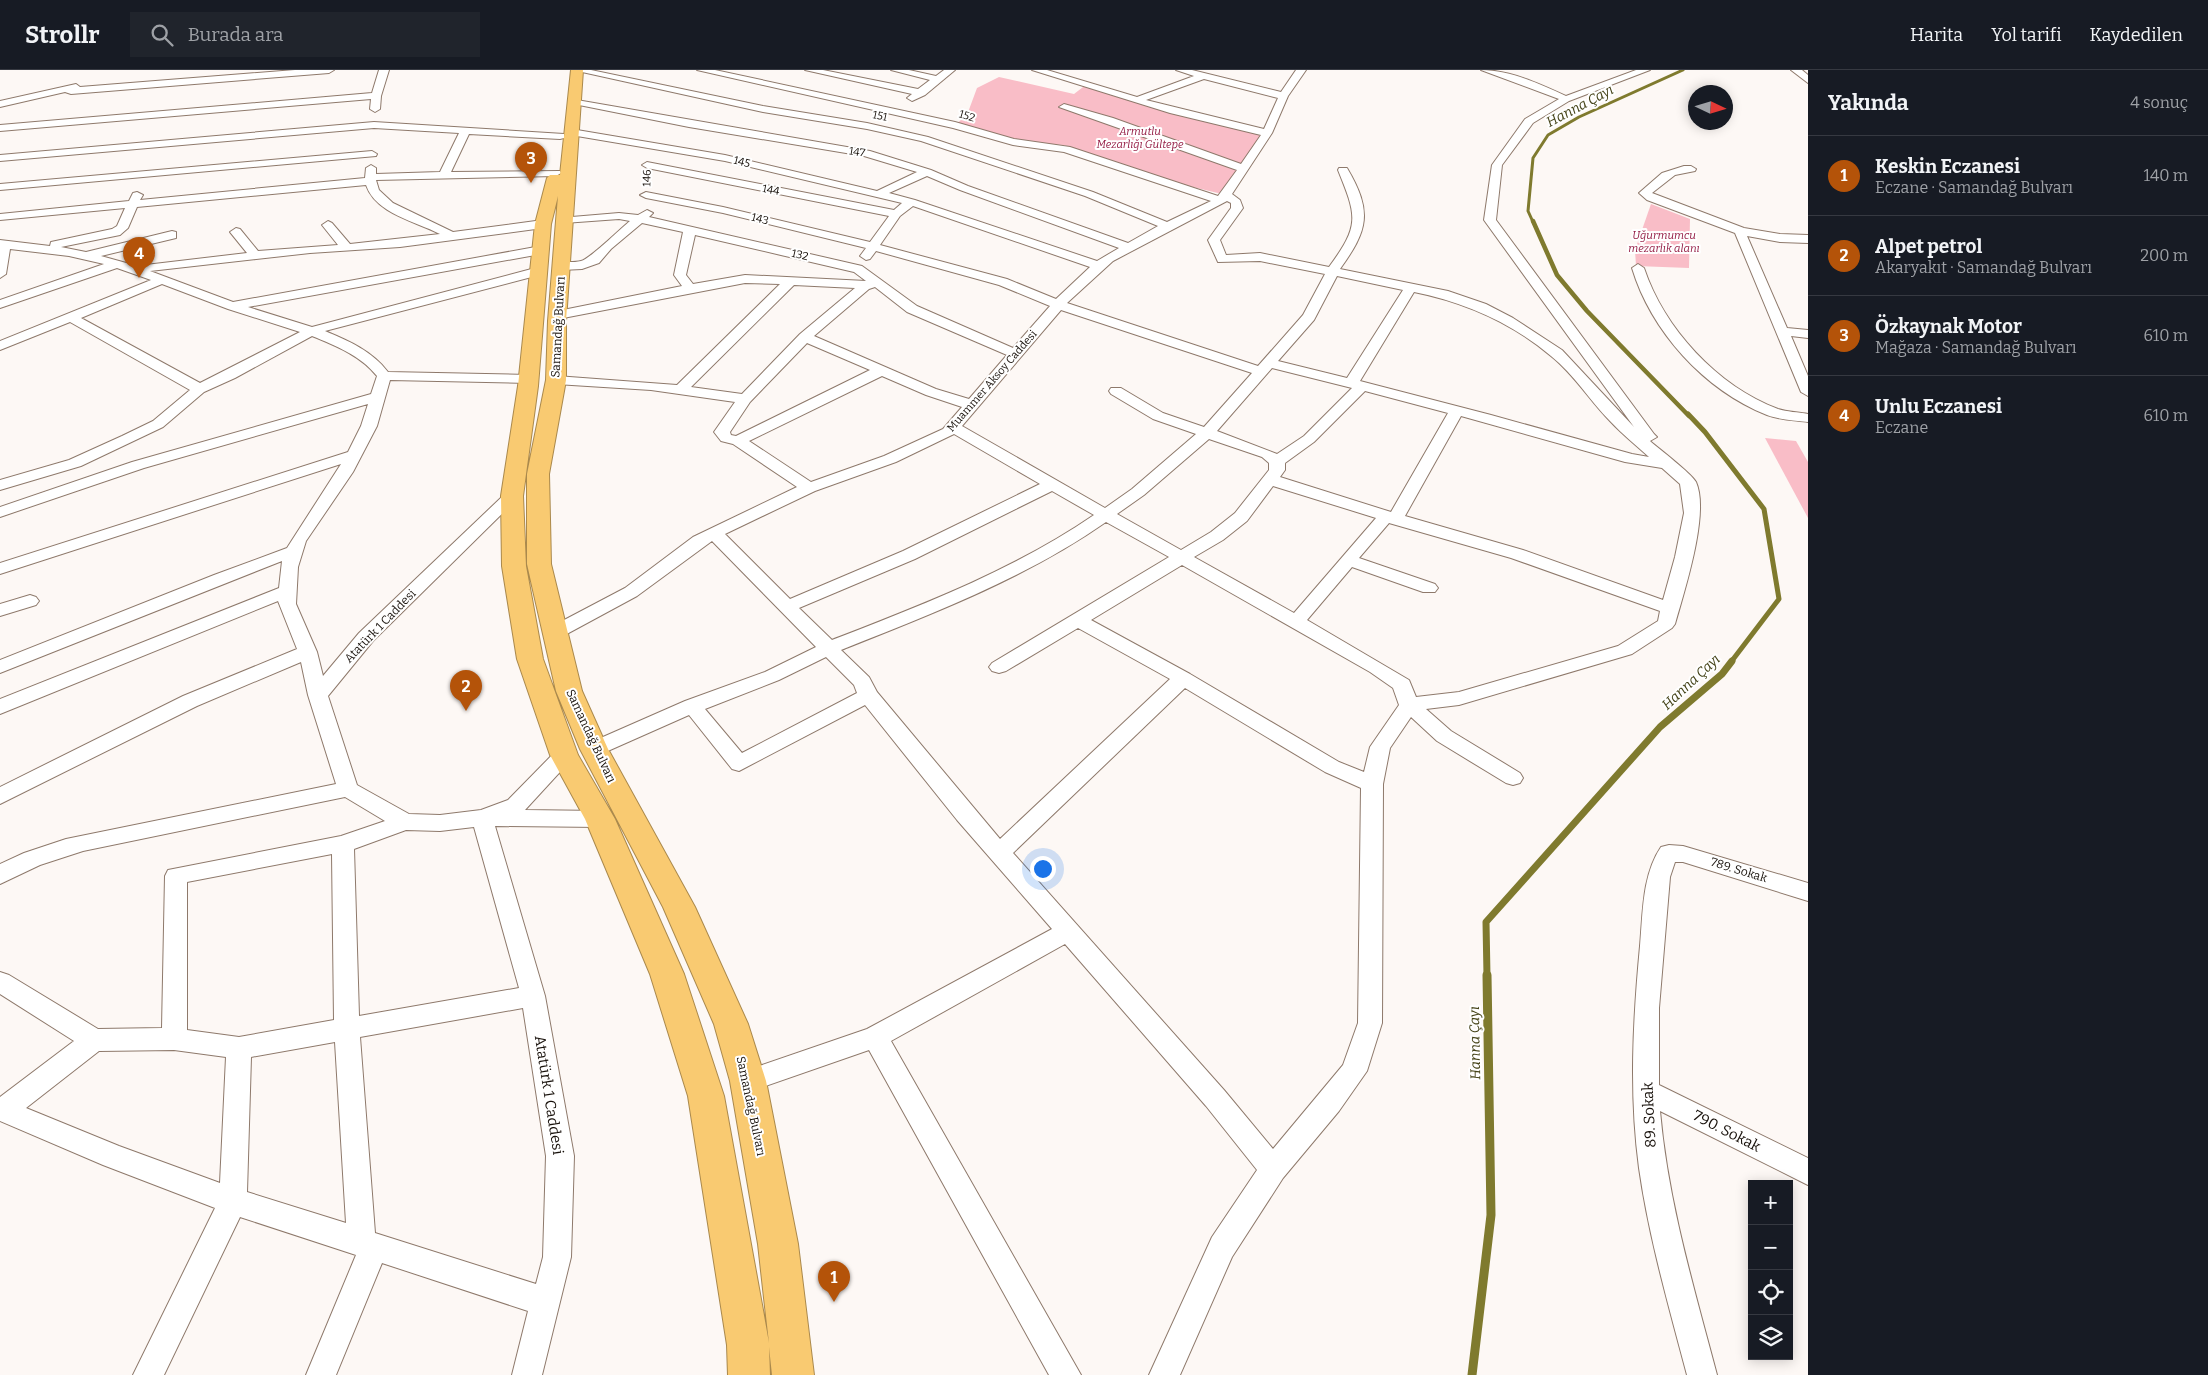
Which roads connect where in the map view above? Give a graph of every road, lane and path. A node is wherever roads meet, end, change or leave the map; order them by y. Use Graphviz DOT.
graph roads {
  1 [pos="329,70"];
  2 [pos="384,70"];
  3 [pos="567,70"];
  4 [pos="577,70"];
  5 [pos="702,70"];
  6 [pos="736,70"];
  7 [pos="853,70"];
  8 [pos="896,70"];
  9 [pos="950,70"];
  10 [pos="1037,70"];
  11 [pos="1181,70"];
  12 [pos="1299,70"];
  13 [pos="1486,70"];
  14 [pos="1646,70"];
  15 [pos="1796,70"];
  16 [pos="814,71"];
  17 [pos="722,74"];
  18 [pos="124,76"];
  19 [pos="1203,76"];
  20 [pos="842,78"];
  21 [pos="937,79"];
  22 [pos="1808,80"];
  23 [pos="63,89"];
  24 [pos="782,89"];
  25 [pos="922,92"];
  26 [pos="376,96"];
  27 [pos="1283,96"];
  28 [pos="1140,99"];
  29 [pos="1566,99"];
  30 [pos="574,101"];
  31 [pos="0,104"];
  32 [pos="1064,107"];
  33 [pos="889,111"];
  34 [pos="689,124"];
  35 [pos="0,128"];
  36 [pos="466,130"];
  37 [pos="1266,133"];
  38 [pos="565,134"];
  39 [pos="373,139"];
  40 [pos="656,146"];
  41 [pos="0,158"];
  42 [pos="758,166"];
  43 [pos="1242,168"];
  44 [pos="1343,170"];
  45 [pos="1691,170"];
  46 [pos="927,172"];
  47 [pos="556,173"];
  48 [pos="145,174"];
  49 [pos="444,175"];
  50 [pos="370,179"];
  51 [pos="646,180"];
  52 [pos="733,182"];
  53 [pos="0,187"];
  54 [pos="879,194"];
  55 [pos="1223,198"];
  56 [pos="911,202"];
  57 [pos="133,204"];
  58 [pos="896,214"];
  59 [pos="0,217"];
  60 [pos="642,219"];
  61 [pos="328,224"];
  62 [pos="1167,226"];
  63 [pos="690,229"];
  64 [pos="1742,231"];
  65 [pos="236,232"];
  66 [pos="172,235"];
  67 [pos="451,236"];
  68 [pos="1808,239"];
  69 [pos="1,245"];
  70 [pos="550,246"];
  71 [pos="872,246"];
  72 [pos="1129,247"];
  73 [pos="45,248"];
  74 [pos="347,248"];
  75 [pos="86,256"];
  76 [pos="254,256"];
  77 [pos="116,264"];
  78 [pos="1099,266"];
  79 [pos="1638,268"];
  80 [pos="135,269"];
  81 [pos="858,269"];
  82 [pos="1334,272"];
  83 [pos="0,274"];
  84 [pos="163,279"];
  85 [pos="790,282"];
  86 [pos="872,285"];
  87 [pos="1411,287"];
  88 [pos="690,288"];
  89 [pos="0,304"];
  90 [pos="1059,305"];
  91 [pos="231,306"];
  92 [pos="558,315"];
  93 [pos="70,317"];
  94 [pos="311,331"];
  95 [pos="1782,331"];
  96 [pos="1808,334"];
  97 [pos="805,337"];
  98 [pos="0,346"];
  99 [pos="1016,354"];
  100 [pos="1266,367"];
  101 [pos="880,371"];
  102 [pos="384,376"];
  103 [pos="528,379"];
  104 [pos="556,380"];
  105 [pos="1356,386"];
  106 [pos="199,389"];
  107 [pos="680,390"];
  108 [pos="1116,391"];
  109 [pos="1808,392"];
  110 [pos="378,397"];
  111 [pos="746,399"];
  112 [pos="972,405"];
  113 [pos="1457,411"];
  114 [pos="1808,418"];
  115 [pos="953,427"];
  116 [pos="1208,432"];
  117 [pos="738,441"];
  118 [pos="354,455"];
  119 [pos="1277,461"];
  120 [pos="1669,465"];
  121 [pos="1271,480"];
  122 [pos="1050,484"];
  123 [pos="0,485"];
  124 [pos="809,488"];
  125 [pos="512,496"];
  126 [pos="0,512"];
  127 [pos="1104,516"];
  128 [pos="1391,518"];
  129 [pos="714,533"];
  130 [pos="295,552"];
  131 [pos="1182,557"];
  132 [pos="1350,561"];
  133 [pos="0,569"];
  134 [pos="1429,588"];
  135 [pos="289,590"];
  136 [pos="30,601"];
  137 [pos="788,606"];
  138 [pos="1671,609"];
  139 [pos="0,610"];
  140 [pos="1079,621"];
  141 [pos="1297,621"];
  142 [pos="556,632"];
  143 [pos="830,648"];
  144 [pos="308,652"];
  145 [pos="0,668"];
  146 [pos="999,668"];
  147 [pos="1183,678"];
  148 [pos="318,695"];
  149 [pos="868,695"];
  150 [pos="1410,705"];
  151 [pos="692,706"];
  152 [pos="0,707"];
  153 [pos="594,749"];
  154 [pos="564,755"];
  155 [pos="1513,778"];
  156 [pos="1372,784"];
  157 [pos="348,789"];
  158 [pos="0,796"];
  159 [pos="482,818"];
  160 [pos="600,819"];
  161 [pos="405,822"];
  162 [pos="343,844"];
  163 [pos="999,853"];
  164 [pos="1669,853"];
  165 [pos="0,875"];
  166 [pos="1808,892"];
  167 [pos="1067,932"];
  168 [pos="0,982"];
  169 [pos="533,996"];
  170 [pos="347,1030"];
  171 [pos="875,1037"];
  172 [pos="174,1039"];
  173 [pos="94,1040"];
  174 [pos="239,1048"];
  175 [pos="748,1081"];
  176 [pos="1646,1091"];
  177 [pos="1,1109"];
  178 [pos="1273,1169"];
  179 [pos="1808,1172"];
  180 [pos="233,1201"];
  181 [pos="367,1244"];
  182 [pos="547,1302"];
  183 [pos="148,1375"];
  184 [pos="321,1375"];
  185 [pos="527,1375"];
  186 [pos="749,1375"];
  187 [pos="793,1375"];
  188 [pos="1066,1375"];
  189 [pos="1164,1375"];
  190 [pos="1702,1375"];
  1 -- 23 [label="street"];
  2 -- 26 [label="street"];
  3 -- 38 [label="highway, Samandağ Bulvarı"];
  4 -- 30 [label="highway, Samandağ Bulvarı"];
  4 -- 62 [label="street, 151"];
  5 -- 17 [label="street, 152"];
  6 -- 17 [label="street"];
  7 -- 20 [label="street"];
  8 -- 21 [label="street"];
  9 -- 21 [label="street"];
  10 -- 28 [label="street"];
  11 -- 19 [label="street"];
  12 -- 27 [label="street"];
  13 -- 29 [label="street"];
  14 -- 29 [label="street"];
  15 -- 22 [label="street"];
  16 -- 20 [label="street"];
  16 -- 24 [label="street"];
  17 -- 24 [label="street, 152"];
  18 -- 23 [label="street"];
  19 -- 27 [label="street"];
  19 -- 28 [label="street"];
  20 -- 25 [label="street"];
  21 -- 25 [label="street"];
  23 -- 31 [label="street"];
  24 -- 33 [label="street, 152"];
  25 -- 33 [label="street"];
  26 -- 35 [label="street"];
  26 -- 39 [label="street"];
  27 -- 37 [label="street"];
  28 -- 37 [label="street"];
  29 -- 120 [label="street"];
  30 -- 34 [label="street, 147"];
  30 -- 38 [label="highway, Samandağ Bulvarı"];
  32 -- 43 [label="street"];
  33 -- 55 [label="street, 152"];
  34 -- 40 [label="street"];
  34 -- 46 [label="street, 147"];
  36 -- 38 [label="street, 145"];
  36 -- 39 [label="street, 145"];
  36 -- 49 [label="street"];
  37 -- 43 [label="street"];
  38 -- 40 [label="street, 145"];
  38 -- 47 [label="highway, Samandağ Bulvarı"];
  38 -- 70 [label="highway, Samandağ Bulvarı"];
  39 -- 41 [label="street"];
  39 -- 48 [label="street"];
  39 -- 50 [label="street"];
  40 -- 42 [label="street, 145"];
  40 -- 51 [label="street, 146"];
  42 -- 52 [label="street"];
  42 -- 54 [label="street, 145"];
  43 -- 55 [label="street"];
  44 -- 82 [label="street"];
  45 -- 64 [label="street"];
  46 -- 54 [label="street"];
  46 -- 72 [label="street, 147"];
  47 -- 49 [label="street"];
  47 -- 70 [label="highway, Samandağ Bulvarı"];
  48 -- 53 [label="street"];
  48 -- 57 [label="street"];
  49 -- 50 [label="street"];
  50 -- 57 [label="street"];
  50 -- 67 [label="street"];
  51 -- 52 [label="street, 144"];
  51 -- 60 [label="street, 146"];
  51 -- 71 [label="street, 143"];
  52 -- 58 [label="street, 144"];
  54 -- 56 [label="street, 145"];
  55 -- 62 [label="street, Muammer Aksoy Caddesi"];
  55 -- 82 [label="street"];
  56 -- 58 [label="street"];
  56 -- 78 [label="street, 145"];
  57 -- 59 [label="street"];
  57 -- 73 [label="street"];
  58 -- 71 [label="street"];
  60 -- 63 [label="street, 132"];
  60 -- 70 [label="street, 132"];
  60 -- 70 [label="street"];
  61 -- 74 [label="street"];
  62 -- 72 [label="street, Muammer Aksoy Caddesi"];
  63 -- 81 [label="street, 132"];
  63 -- 88 [label="street"];
  64 -- 68 [label="street"];
  64 -- 95 [label="street"];
  65 -- 76 [label="street"];
  66 -- 75 [label="street"];
  67 -- 70 [label="street"];
  67 -- 74 [label="street"];
  69 -- 73 [label="street"];
  69 -- 83 [label="street"];
  70 -- 91 [label="street"];
  70 -- 92 [label="highway, Samandağ Bulvarı"];
  70 -- 94 [label="street"];
  70 -- 103 [label="highway, Samandağ Bulvarı"];
  71 -- 81 [label="street"];
  71 -- 90 [label="street, 143"];
  72 -- 78 [label="street, Muammer Aksoy Caddesi"];
  73 -- 75 [label="street"];
  74 -- 76 [label="street"];
  75 -- 77 [label="street"];
  76 -- 80 [label="street"];
  77 -- 80 [label="street"];
  77 -- 89 [label="street"];
  78 -- 90 [label="street, Muammer Aksoy Caddesi"];
  79 -- 114 [label="street"];
  80 -- 84 [label="street"];
  81 -- 86 [label="street, 132"];
  82 -- 87 [label="street"];
  82 -- 100 [label="street"];
  84 -- 91 [label="street"];
  84 -- 93 [label="street"];
  85 -- 86 [label="street"];
  85 -- 88 [label="street"];
  85 -- 107 [label="street"];
  86 -- 97 [label="street"];
  86 -- 99 [label="street, 132"];
  87 -- 105 [label="street"];
  87 -- 120 [label="street"];
  88 -- 92 [label="street"];
  90 -- 99 [label="street, Muammer Aksoy Caddesi"];
  90 -- 100 [label="street, 143"];
  91 -- 94 [label="street"];
  92 -- 104 [label="highway, Samandağ Bulvarı"];
  93 -- 98 [label="street"];
  93 -- 106 [label="street"];
  94 -- 102 [label="street"];
  94 -- 106 [label="street"];
  95 -- 96 [label="street"];
  95 -- 109 [label="street"];
  97 -- 101 [label="street"];
  97 -- 111 [label="street"];
  99 -- 112 [label="street, Muammer Aksoy Caddesi"];
  100 -- 105 [label="street, 143"];
  100 -- 116 [label="street"];
  101 -- 112 [label="street"];
  101 -- 117 [label="street"];
  102 -- 103 [label="street"];
  102 -- 110 [label="street"];
  103 -- 125 [label="highway, Samandağ Bulvarı"];
  104 -- 107 [label="street"];
  104 -- 142 [label="highway, Samandağ Bulvarı"];
  105 -- 113 [label="street, 143"];
  105 -- 119 [label="street"];
  106 -- 123 [label="street"];
  107 -- 111 [label="street"];
  108 -- 116 [label="street"];
  110 -- 118 [label="street"];
  110 -- 126 [label="street"];
  111 -- 117 [label="street"];
  112 -- 115 [label="street, Muammer Aksoy Caddesi"];
  113 -- 120 [label="street, 143"];
  113 -- 128 [label="street"];
  115 -- 122 [label="street"];
  115 -- 124 [label="street, Muammer Aksoy Caddesi"];
  116 -- 119 [label="street"];
  116 -- 127 [label="street"];
  117 -- 124 [label="street"];
  118 -- 130 [label="street"];
  118 -- 133 [label="street"];
  119 -- 121 [label="street"];
  120 -- 138 [label="street"];
  121 -- 128 [label="street"];
  121 -- 131 [label="street"];
  122 -- 127 [label="street"];
  122 -- 137 [label="street"];
  124 -- 129 [label="street, Muammer Aksoy Caddesi"];
  125 -- 148 [label="street, Atatürk 1 Caddesi"];
  125 -- 154 [label="highway, Samandağ Bulvarı"];
  127 -- 131 [label="street"];
  127 -- 143 [label="street"];
  128 -- 132 [label="street"];
  128 -- 138 [label="street"];
  129 -- 137 [label="street"];
  129 -- 142 [label="street, Muammer Aksoy Caddesi"];
  130 -- 135 [label="street"];
  130 -- 145 [label="street"];
  131 -- 140 [label="street"];
  131 -- 141 [label="street"];
  132 -- 134 [label="street"];
  132 -- 141 [label="street"];
  135 -- 144 [label="street"];
  135 -- 152 [label="street"];
  136 -- 139 [label="street"];
  137 -- 143 [label="street"];
  138 -- 150 [label="street"];
  140 -- 146 [label="street"];
  140 -- 147 [label="street"];
  141 -- 150 [label="street"];
  142 -- 153 [label="highway, Samandağ Bulvarı"];
  143 -- 149 [label="street"];
  143 -- 151 [label="street"];
  144 -- 148 [label="street"];
  144 -- 158 [label="street"];
  147 -- 156 [label="street"];
  147 -- 163 [label="street"];
  148 -- 157 [label="street"];
  149 -- 151 [label="street"];
  149 -- 163 [label="street"];
  150 -- 155 [label="street"];
  150 -- 156 [label="street"];
  151 -- 153 [label="street"];
  153 -- 175 [label="highway, Samandağ Bulvarı"];
  154 -- 159 [label="street"];
  154 -- 160 [label="highway, Samandağ Bulvarı"];
  156 -- 178 [label="street"];
  157 -- 161 [label="street"];
  157 -- 165 [label="street"];
  159 -- 160 [label="street"];
  159 -- 161 [label="street"];
  159 -- 169 [label="street, Atatürk 1 Caddesi"];
  160 -- 186 [label="highway, Samandağ Bulvarı"];
  161 -- 162 [label="street"];
  162 -- 170 [label="street"];
  162 -- 172 [label="street"];
  163 -- 167 [label="street"];
  164 -- 166 [label="street, 789. Sokak"];
  164 -- 176 [label="street, 89. Sokak"];
  167 -- 171 [label="street"];
  167 -- 178 [label="street"];
  168 -- 173 [label="street"];
  169 -- 170 [label="street"];
  169 -- 182 [label="street, Atatürk 1 Caddesi"];
  170 -- 174 [label="street"];
  170 -- 181 [label="street"];
  171 -- 175 [label="street"];
  171 -- 188 [label="street"];
  172 -- 173 [label="street"];
  172 -- 174 [label="street"];
  173 -- 177 [label="street"];
  174 -- 180 [label="street"];
  175 -- 187 [label="highway, Samandağ Bulvarı"];
  176 -- 179 [label="street, 790. Sokak"];
  176 -- 190 [label="street, 89. Sokak"];
  177 -- 180 [label="street"];
  178 -- 189 [label="street"];
  180 -- 181 [label="street"];
  180 -- 183 [label="street"];
  181 -- 182 [label="street"];
  181 -- 184 [label="street"];
  182 -- 185 [label="street, Atatürk 1 Caddesi"];
}
